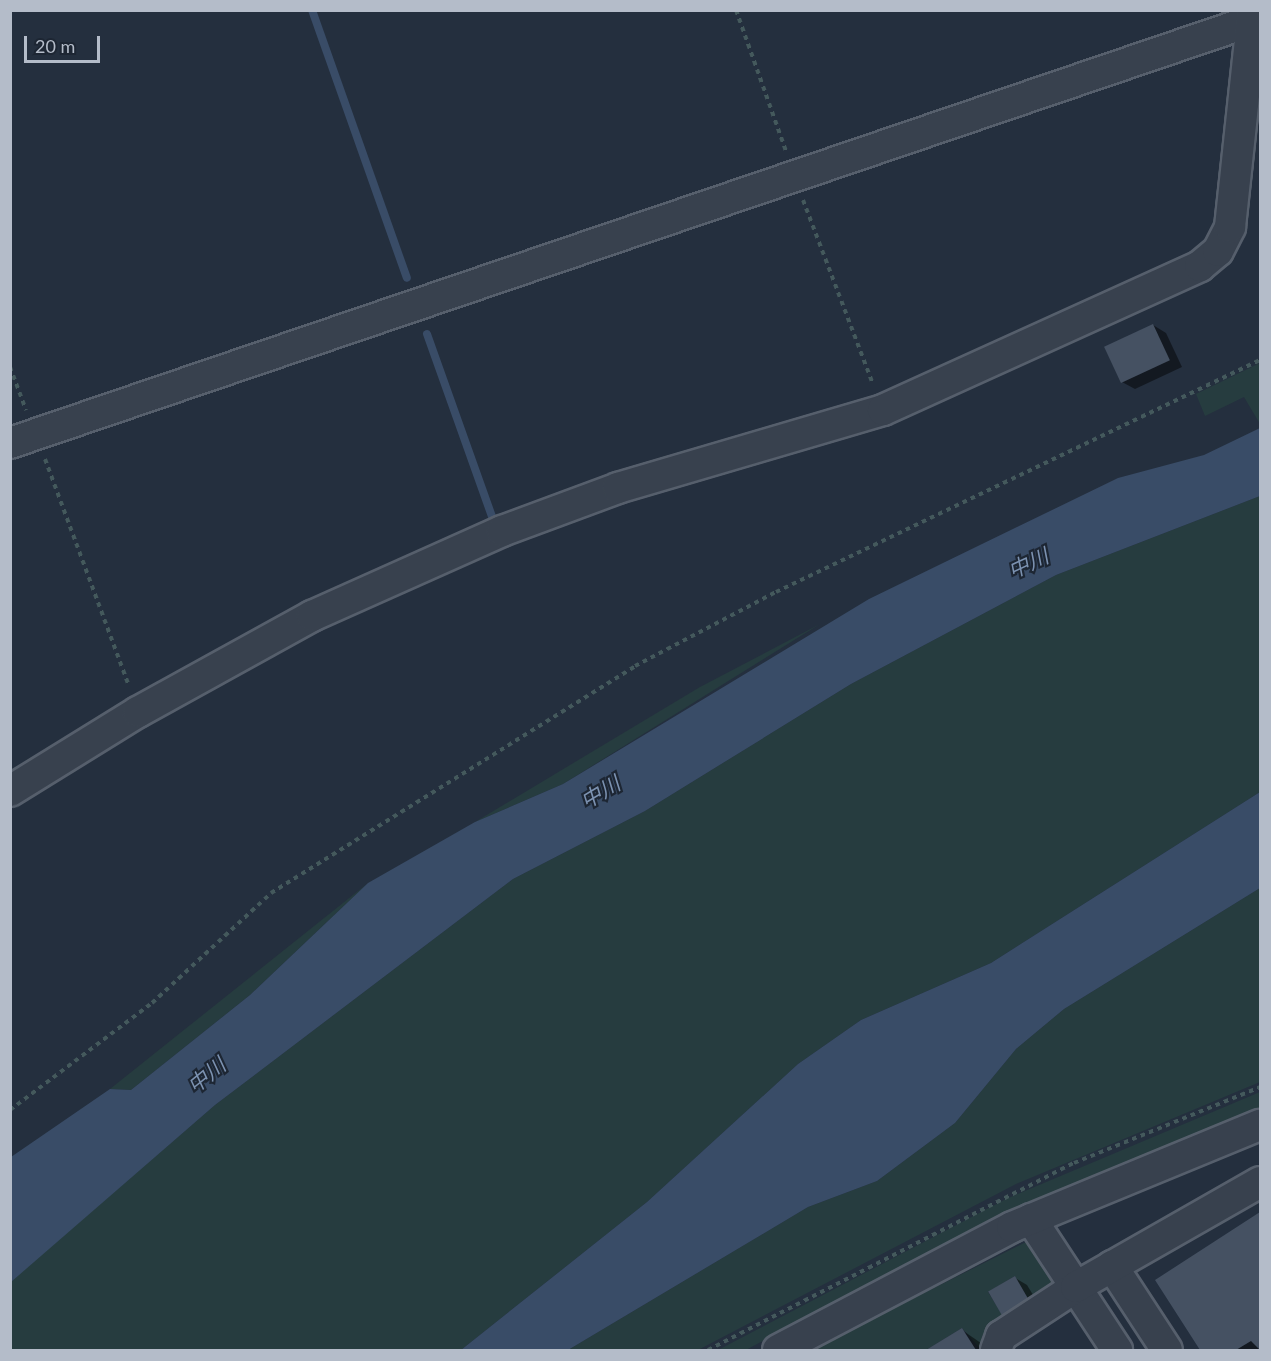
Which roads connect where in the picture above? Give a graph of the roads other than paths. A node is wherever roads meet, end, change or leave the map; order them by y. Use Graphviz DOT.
graph roads {
  1 [pos="1256,16"];
  2 [pos="23,439"];
  3 [pos="10,791"];
  4 [pos="1260,1125"];
  5 [pos="1260,1182"];
  6 [pos="1031,1218"];
  7 [pos="1112,1266"];
  8 [pos="1076,1287"];
  9 [pos="778,1350"];
  10 [pos="996,1350"];
  11 [pos="1117,1350"];
  12 [pos="1167,1350"];
  1 -- 2 [label="street"];
  1 -- 3 [label="street"];
  4 -- 6 [label="street"];
  5 -- 7 [label="street"];
  6 -- 8 [label="street"];
  6 -- 9 [label="street"];
  7 -- 8 [label="street"];
  7 -- 12 [label="street"];
  8 -- 10 [label="street"];
  8 -- 11 [label="street"];
}
